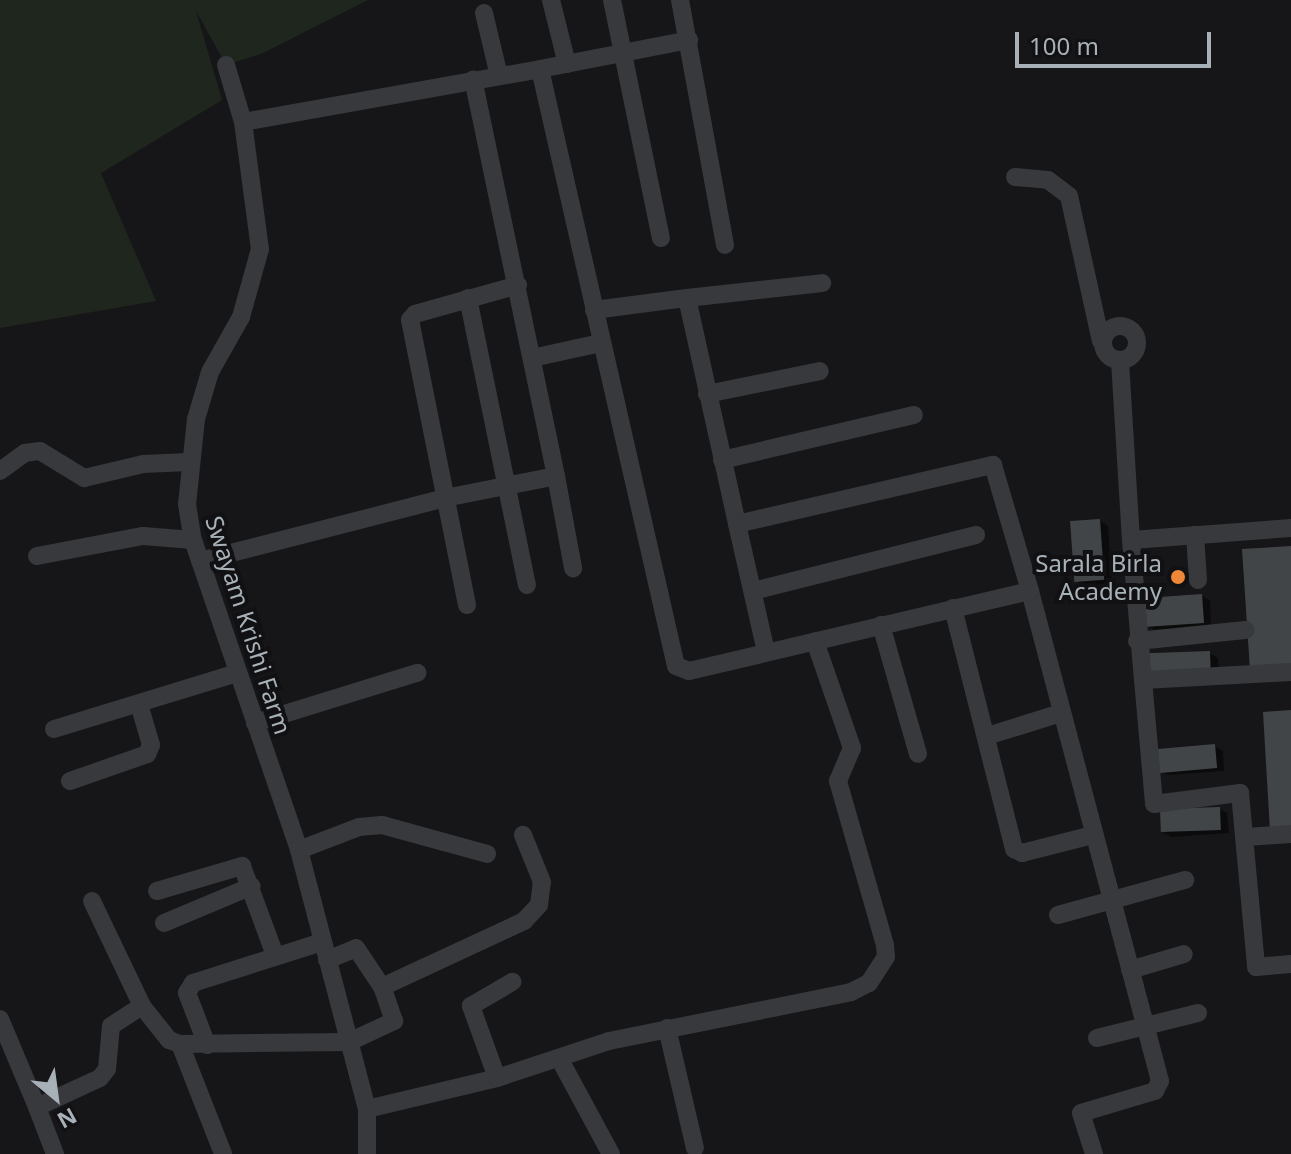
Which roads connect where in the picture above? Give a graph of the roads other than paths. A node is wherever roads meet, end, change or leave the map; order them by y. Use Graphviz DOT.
graph roads {
  1 [pos="551,0"];
  2 [pos="612,0"];
  3 [pos="680,0"];
  4 [pos="484,13"];
  5 [pos="689,40"];
  6 [pos="624,53"];
  7 [pos="567,64"];
  8 [pos="226,65"];
  9 [pos="540,69"];
  10 [pos="499,76"];
  11 [pos="473,80"];
  12 [pos="243,122"];
  13 [pos="1015,177"];
  14 [pos="661,238"];
  15 [pos="725,245"];
  16 [pos="822,283"];
  17 [pos="518,285"];
  18 [pos="468,298"];
  19 [pos="687,298"];
  20 [pos="594,310"];
  21 [pos="1101,341"];
  22 [pos="601,343"];
  23 [pos="532,358"];
  24 [pos="1120,361"];
  25 [pos="820,371"];
  26 [pos="707,394"];
  27 [pos="914,415"];
  28 [pos="722,460"];
  29 [pos="188,462"];
  30 [pos="0,471"];
  31 [pos="556,476"];
  32 [pos="506,486"];
  33 [pos="445,498"];
  34 [pos="737,524"];
  35 [pos="1291,528"];
  36 [pos="976,535"];
  37 [pos="1195,535"];
  38 [pos="193,540"];
  39 [pos="1131,540"];
  40 [pos="37,556"];
  41 [pos="200,561"];
  42 [pos="573,568"];
  43 [pos="1198,580"];
  44 [pos="527,585"];
  45 [pos="753,591"];
  46 [pos="1030,591"];
  47 [pos="467,605"];
  48 [pos="953,608"];
  49 [pos="881,625"];
  50 [pos="1245,630"];
  51 [pos="815,641"];
  52 [pos="1137,641"];
  53 [pos="766,652"];
  54 [pos="1291,672"];
  55 [pos="237,673"];
  56 [pos="417,673"];
  57 [pos="1143,680"];
  58 [pos="139,704"];
  59 [pos="1061,713"];
  60 [pos="255,723"];
  61 [pos="54,729"];
  62 [pos="987,736"];
  63 [pos="918,754"];
  64 [pos="70,781"];
  65 [pos="1291,834"];
  66 [pos="523,835"];
  67 [pos="1093,835"];
  68 [pos="1246,837"];
  69 [pos="299,850"];
  70 [pos="487,854"];
  71 [pos="1185,880"];
  72 [pos="252,886"];
  73 [pos="157,891"];
  74 [pos="92,901"];
  75 [pos="1111,901"];
  76 [pos="1058,915"];
  77 [pos="164,923"];
  78 [pos="324,951"];
  79 [pos="1184,954"];
  80 [pos="275,955"];
  81 [pos="1291,964"];
  82 [pos="1130,970"];
  83 [pos="512,982"];
  84 [pos="382,987"];
  85 [pos="142,1006"];
  86 [pos="1198,1013"];
  87 [pos="0,1019"];
  88 [pos="1145,1025"];
  89 [pos="667,1028"];
  90 [pos="1097,1038"];
  91 [pos="349,1042"];
  92 [pos="180,1044"];
  93 [pos="207,1045"];
  94 [pos="559,1058"];
  95 [pos="497,1078"];
  96 [pos="37,1107"];
  97 [pos="367,1109"];
  98 [pos="695,1148"];
  99 [pos="55,1154"];
  100 [pos="223,1154"];
  101 [pos="367,1154"];
  102 [pos="611,1154"];
  103 [pos="1094,1154"];
  1 -- 7 [label="street"];
  2 -- 6 [label="street"];
  3 -- 5 [label="street"];
  4 -- 10 [label="street"];
  5 -- 6 [label="street"];
  5 -- 15 [label="street"];
  6 -- 7 [label="street"];
  6 -- 14 [label="street"];
  7 -- 9 [label="street"];
  8 -- 12 [label="street, Swayam Krishi Farm"];
  9 -- 10 [label="street"];
  9 -- 20 [label="street"];
  10 -- 11 [label="street"];
  11 -- 12 [label="street"];
  11 -- 17 [label="street"];
  12 -- 29 [label="street, Swayam Krishi Farm"];
  13 -- 21 [label="street"];
  16 -- 19 [label="street"];
  17 -- 18 [label="street"];
  17 -- 23 [label="street"];
  18 -- 32 [label="street"];
  18 -- 33 [label="street"];
  19 -- 20 [label="street"];
  19 -- 26 [label="street"];
  20 -- 22 [label="street"];
  21 -- 24 [label="street"];
  21 -- 24 [label="street"];
  22 -- 23 [label="street"];
  22 -- 53 [label="street"];
  23 -- 31 [label="street"];
  24 -- 39 [label="street"];
  25 -- 26 [label="street"];
  26 -- 28 [label="street"];
  27 -- 28 [label="street"];
  28 -- 34 [label="street"];
  29 -- 30 [label="street"];
  29 -- 38 [label="street, Swayam Krishi Farm"];
  31 -- 32 [label="street"];
  31 -- 42 [label="street"];
  32 -- 33 [label="street"];
  32 -- 44 [label="street"];
  33 -- 41 [label="street"];
  33 -- 47 [label="street"];
  34 -- 45 [label="street"];
  34 -- 46 [label="street"];
  35 -- 37 [label="street"];
  36 -- 45 [label="street"];
  37 -- 39 [label="street"];
  37 -- 43 [label="street"];
  38 -- 40 [label="street"];
  38 -- 41 [label="street, Swayam Krishi Farm"];
  39 -- 52 [label="street"];
  41 -- 55 [label="street, Swayam Krishi Farm"];
  45 -- 53 [label="street"];
  46 -- 48 [label="street"];
  46 -- 59 [label="street"];
  48 -- 49 [label="street"];
  48 -- 62 [label="street"];
  49 -- 51 [label="street"];
  49 -- 63 [label="street"];
  50 -- 52 [label="street"];
  51 -- 53 [label="street"];
  51 -- 89 [label="street"];
  52 -- 57 [label="street"];
  54 -- 57 [label="street"];
  55 -- 58 [label="street"];
  55 -- 60 [label="street, Swayam Krishi Farm"];
  56 -- 60 [label="street"];
  57 -- 68 [label="street"];
  58 -- 61 [label="street"];
  58 -- 64 [label="street"];
  59 -- 62 [label="street"];
  59 -- 67 [label="street"];
  60 -- 69 [label="street, Swayam Krishi Farm"];
  62 -- 67 [label="street"];
  65 -- 68 [label="street"];
  66 -- 84 [label="street"];
  67 -- 75 [label="street"];
  68 -- 81 [label="street"];
  69 -- 70 [label="street"];
  69 -- 78 [label="street, Swayam Krishi Farm"];
  71 -- 75 [label="street"];
  72 -- 73 [label="street"];
  72 -- 77 [label="street"];
  72 -- 80 [label="street"];
  74 -- 85 [label="street"];
  75 -- 76 [label="street"];
  75 -- 82 [label="street"];
  78 -- 80 [label="street"];
  78 -- 84 [label="street"];
  78 -- 91 [label="street, Swayam Krishi Farm"];
  79 -- 82 [label="street"];
  80 -- 93 [label="street"];
  82 -- 88 [label="street"];
  83 -- 95 [label="street"];
  84 -- 91 [label="street"];
  85 -- 92 [label="street"];
  85 -- 96 [label="street"];
  86 -- 88 [label="street"];
  87 -- 96 [label="street"];
  88 -- 90 [label="street"];
  88 -- 103 [label="street"];
  89 -- 94 [label="street"];
  89 -- 98 [label="street"];
  91 -- 93 [label="street"];
  91 -- 97 [label="street, Swayam Krishi Farm"];
  92 -- 93 [label="street"];
  92 -- 100 [label="street"];
  94 -- 95 [label="street"];
  94 -- 102 [label="street"];
  95 -- 97 [label="street"];
  96 -- 99 [label="street"];
  97 -- 101 [label="street, Swayam Krishi Farm"];
}
